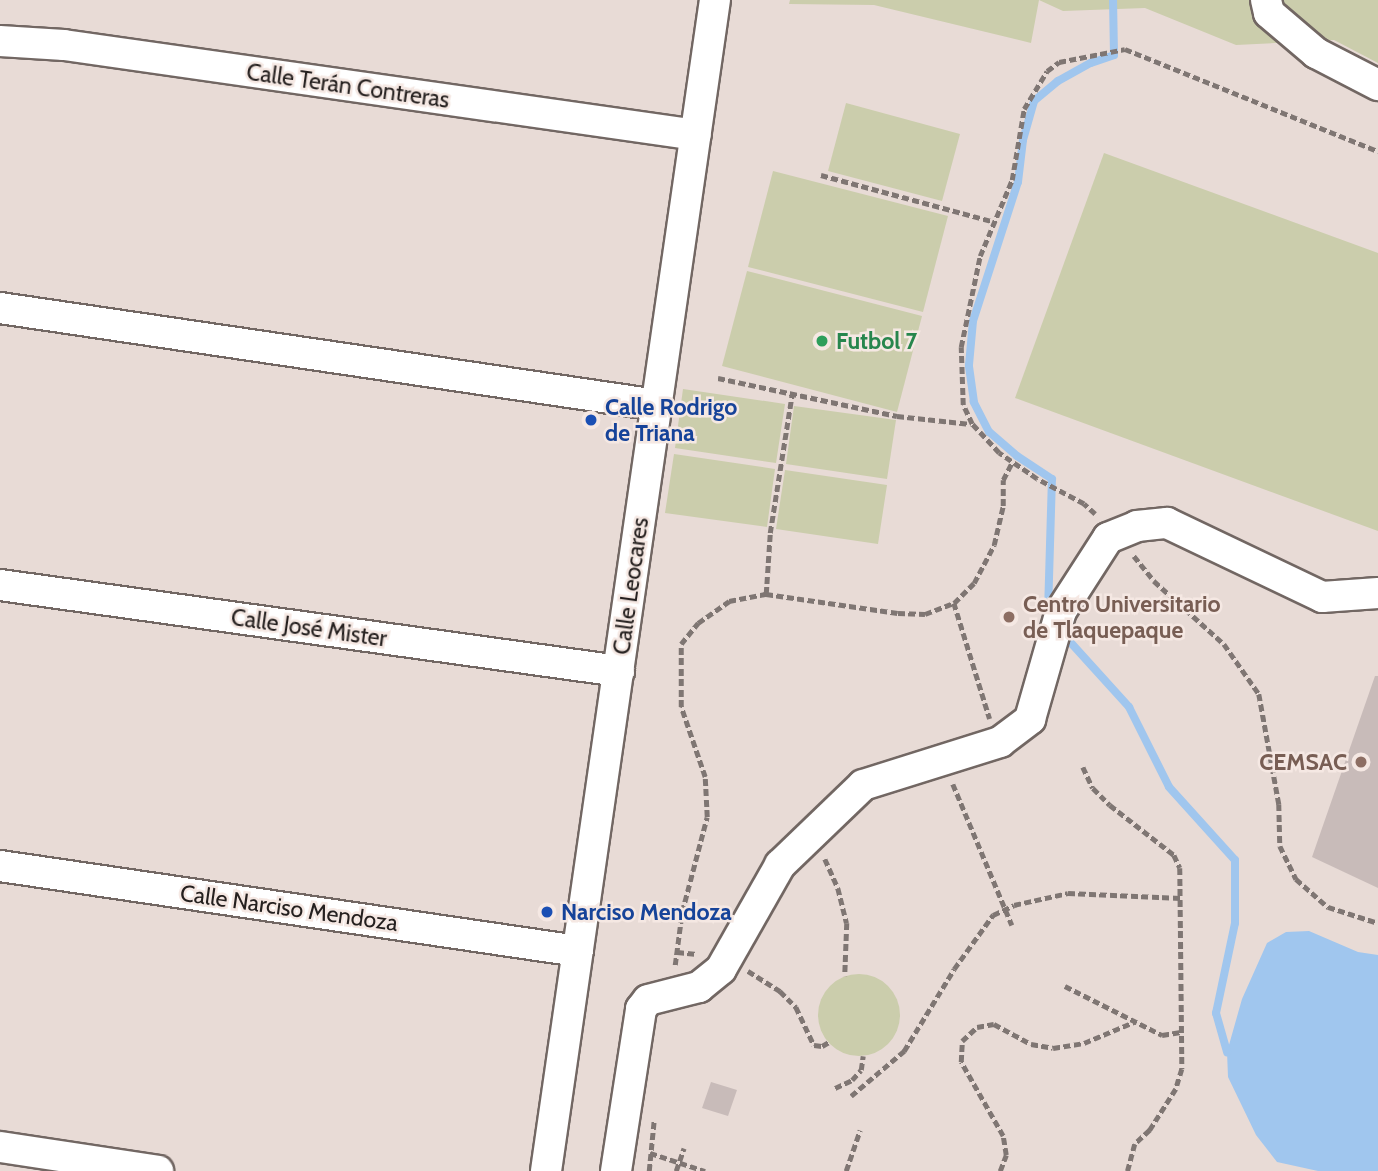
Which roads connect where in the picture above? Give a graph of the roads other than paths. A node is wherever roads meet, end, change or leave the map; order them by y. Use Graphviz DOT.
graph roads {
  1 [pos="715,0"];
  2 [pos="1266,0"];
  3 [pos="0,41"];
  4 [pos="1378,85"];
  5 [pos="696,135"];
  6 [pos="0,309"];
  7 [pos="657,405"];
  8 [pos="0,585"];
  9 [pos="1378,593"];
  10 [pos="619,671"];
  11 [pos="0,866"];
  12 [pos="578,951"];
  13 [pos="0,1147"];
  14 [pos="158,1171"];
  15 [pos="547,1171"];
  16 [pos="616,1171"];
  1 -- 5 [label="street, Calle Leocares"];
  2 -- 4 [label="street"];
  3 -- 5 [label="street, Calle Terán Contreras"];
  5 -- 7 [label="street, Calle Leocares"];
  6 -- 7 [label="street"];
  7 -- 10 [label="street, Calle Leocares"];
  8 -- 10 [label="street, Calle José Mister"];
  9 -- 16 [label="street"];
  10 -- 12 [label="street, Calle Leocares"];
  11 -- 12 [label="street, Calle Narciso Mendoza"];
  12 -- 15 [label="street, Calle Leocares"];
  13 -- 14 [label="street"];
}
